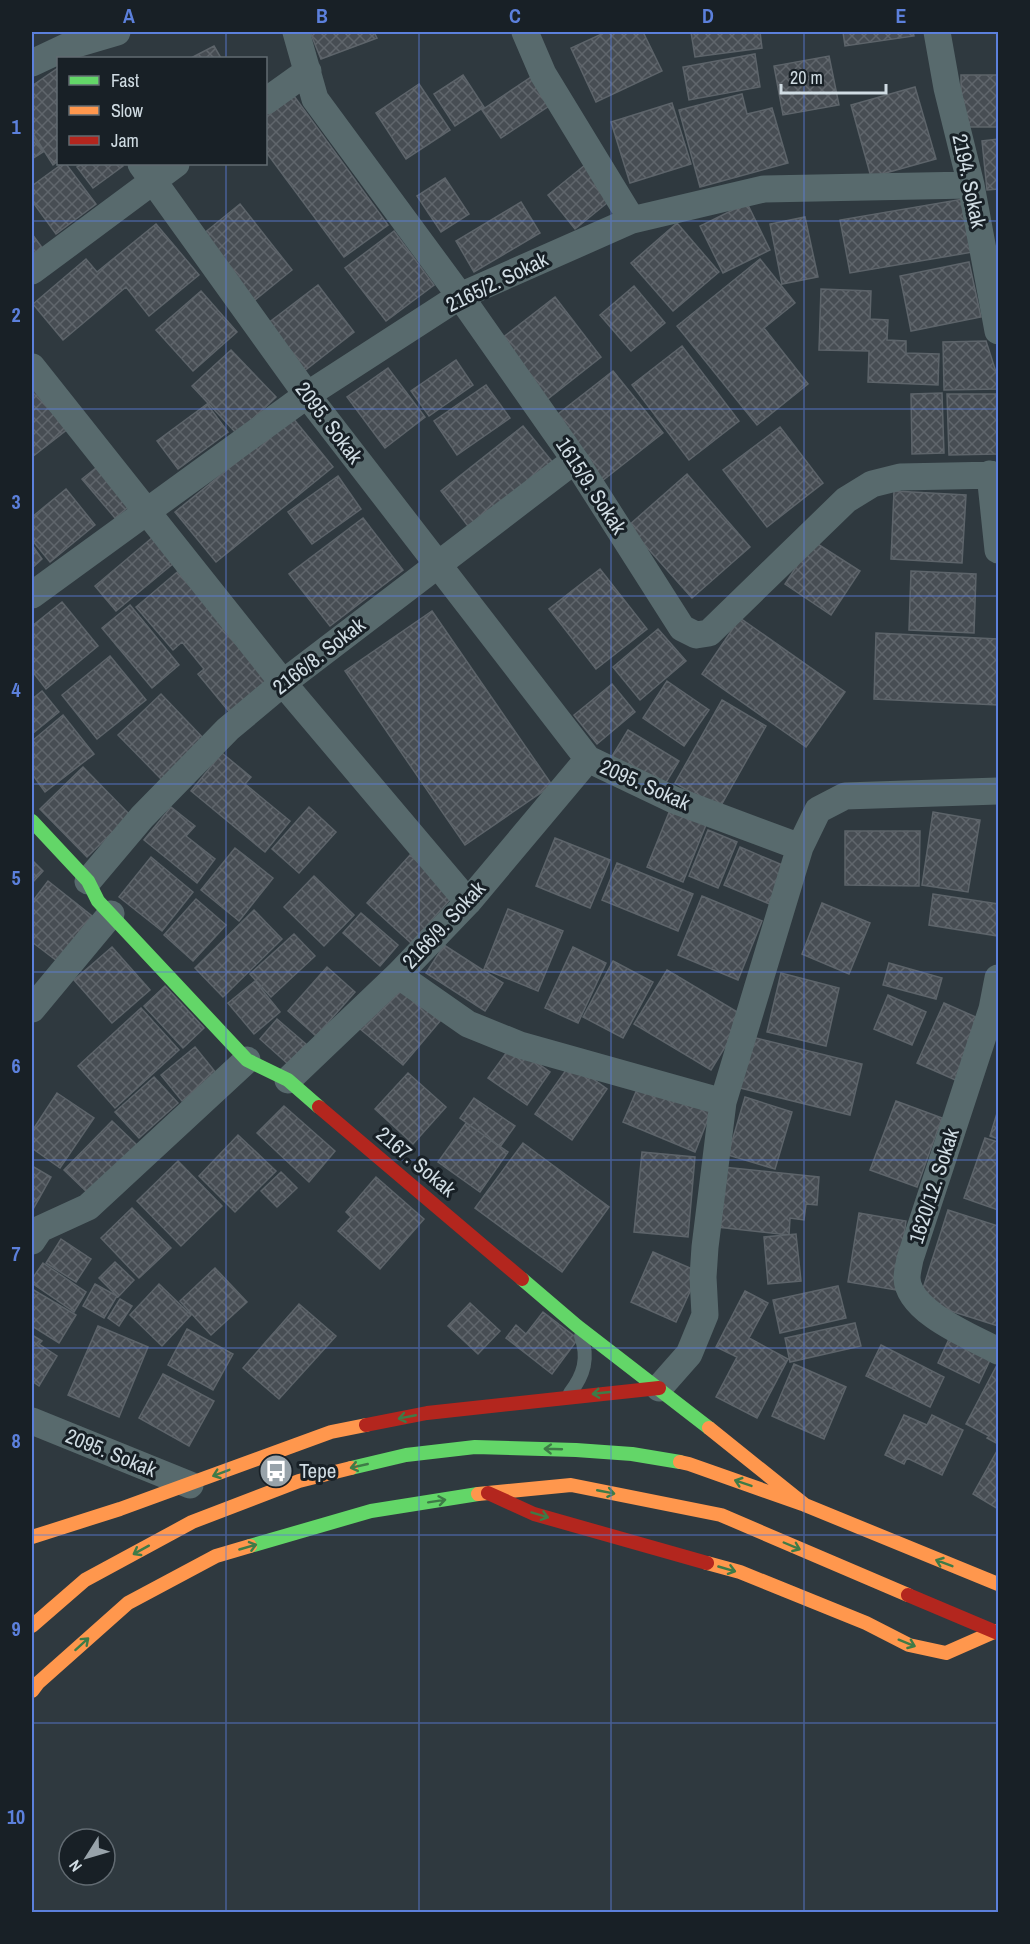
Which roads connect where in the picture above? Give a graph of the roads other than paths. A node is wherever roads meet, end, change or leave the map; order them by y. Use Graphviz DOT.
graph roads {
  1 [pos="117,32"];
  2 [pos="296,32"];
  3 [pos="525,32"];
  4 [pos="937,32"];
  5 [pos="66,46"];
  6 [pos="32,63"];
  7 [pos="308,70"];
  8 [pos="267,100"];
  9 [pos="172,165"];
  10 [pos="146,172"];
  11 [pos="971,185"];
  12 [pos="632,220"];
  13 [pos="32,271"];
  14 [pos="460,296"];
  15 [pos="999,331"];
  16 [pos="32,367"];
  17 [pos="307,395"];
  18 [pos="575,460"];
  19 [pos="994,475"];
  20 [pos="146,513"];
  21 [pos="999,550"];
  22 [pos="437,565"];
  23 [pos="32,596"];
  24 [pos="283,683"];
  25 [pos="588,759"];
  26 [pos="999,791"];
  27 [pos="32,820"];
  28 [pos="800,847"];
  29 [pos="88,881"];
  30 [pos="468,902"];
  31 [pos="111,914"];
  32 [pos="398,975"];
  33 [pos="999,978"];
  34 [pos="32,1009"];
  35 [pos="247,1060"];
  36 [pos="288,1080"];
  37 [pos="723,1102"];
  38 [pos="32,1241"];
  39 [pos="577,1326"];
  40 [pos="999,1351"];
  41 [pos="659,1388"];
  42 [pos="566,1397"];
  43 [pos="32,1421"];
  44 [pos="190,1485"];
  45 [pos="486,1492"];
  46 [pos="806,1505"];
  47 [pos="192,1522"];
  48 [pos="158,1526"];
  49 [pos="56,1530"];
  50 [pos="90,1534"];
  51 [pos="32,1537"];
  52 [pos="999,1584"];
  53 [pos="32,1626"];
  54 [pos="998,1630"];
  55 [pos="34,1686"];
  1 -- 5 [label="street"];
  2 -- 7 [label="street, 1615/9. Sokak"];
  3 -- 12 [label="street"];
  4 -- 11 [label="street, 2194. Sokak"];
  5 -- 6 [label="street"];
  7 -- 8 [label="street"];
  7 -- 14 [label="street, 1615/9. Sokak"];
  9 -- 10 [label="street"];
  10 -- 13 [label="street"];
  10 -- 17 [label="street, 2095. Sokak"];
  11 -- 12 [label="street, 2165/2. Sokak"];
  11 -- 15 [label="street, 2194. Sokak"];
  12 -- 14 [label="street, 2165/2. Sokak"];
  14 -- 17 [label="street, 2165/2. Sokak"];
  14 -- 18 [label="street, 1615/9. Sokak"];
  16 -- 20 [label="street"];
  17 -- 20 [label="street, 2165/2. Sokak"];
  17 -- 22 [label="street, 2095. Sokak"];
  18 -- 19 [label="street, 1615/9. Sokak"];
  18 -- 22 [label="street, 2166/8. Sokak"];
  19 -- 21 [label="street"];
  20 -- 23 [label="street, 2165/2. Sokak"];
  20 -- 24 [label="street"];
  22 -- 24 [label="street, 2166/8. Sokak"];
  22 -- 25 [label="street, 2095. Sokak"];
  24 -- 29 [label="street, 2166/8. Sokak"];
  24 -- 30 [label="street"];
  25 -- 28 [label="street, 2095. Sokak"];
  25 -- 30 [label="street, 2166/9. Sokak"];
  26 -- 28 [label="street"];
  27 -- 29 [label="main road, 2167. Sokak"];
  28 -- 37 [label="street"];
  29 -- 31 [label="main road, 2167. Sokak"];
  30 -- 32 [label="street, 2166/9. Sokak"];
  31 -- 34 [label="street"];
  31 -- 35 [label="main road, 2167. Sokak"];
  32 -- 36 [label="street, 2166/9. Sokak"];
  32 -- 37 [label="street"];
  33 -- 40 [label="street, 1620/12. Sokak"];
  35 -- 36 [label="main road, 2167. Sokak"];
  35 -- 38 [label="street"];
  36 -- 39 [label="main road, 2167. Sokak"];
  37 -- 41 [label="street"];
  39 -- 41 [label="main road, 2167. Sokak"];
  39 -- 42 [label="lane"];
  41 -- 42 [label="main road, one-way"];
  41 -- 46 [label="main road, 2167. Sokak"];
  42 -- 44 [label="main road, one-way"];
  43 -- 44 [label="street, 2095. Sokak"];
  44 -- 49 [label="main road"];
  45 -- 54 [label="main road, one-way"];
  45 -- 54 [label="main road, one-way"];
  55 -- 45 [label="main road, one-way"];
  46 -- 47 [label="main road, one-way"];
  52 -- 46 [label="main road, one-way"];
  47 -- 48 [label="main road"];
  47 -- 53 [label="main road, one-way"];
  49 -- 50 [label="main road"];
  49 -- 51 [label="main road"];
}
